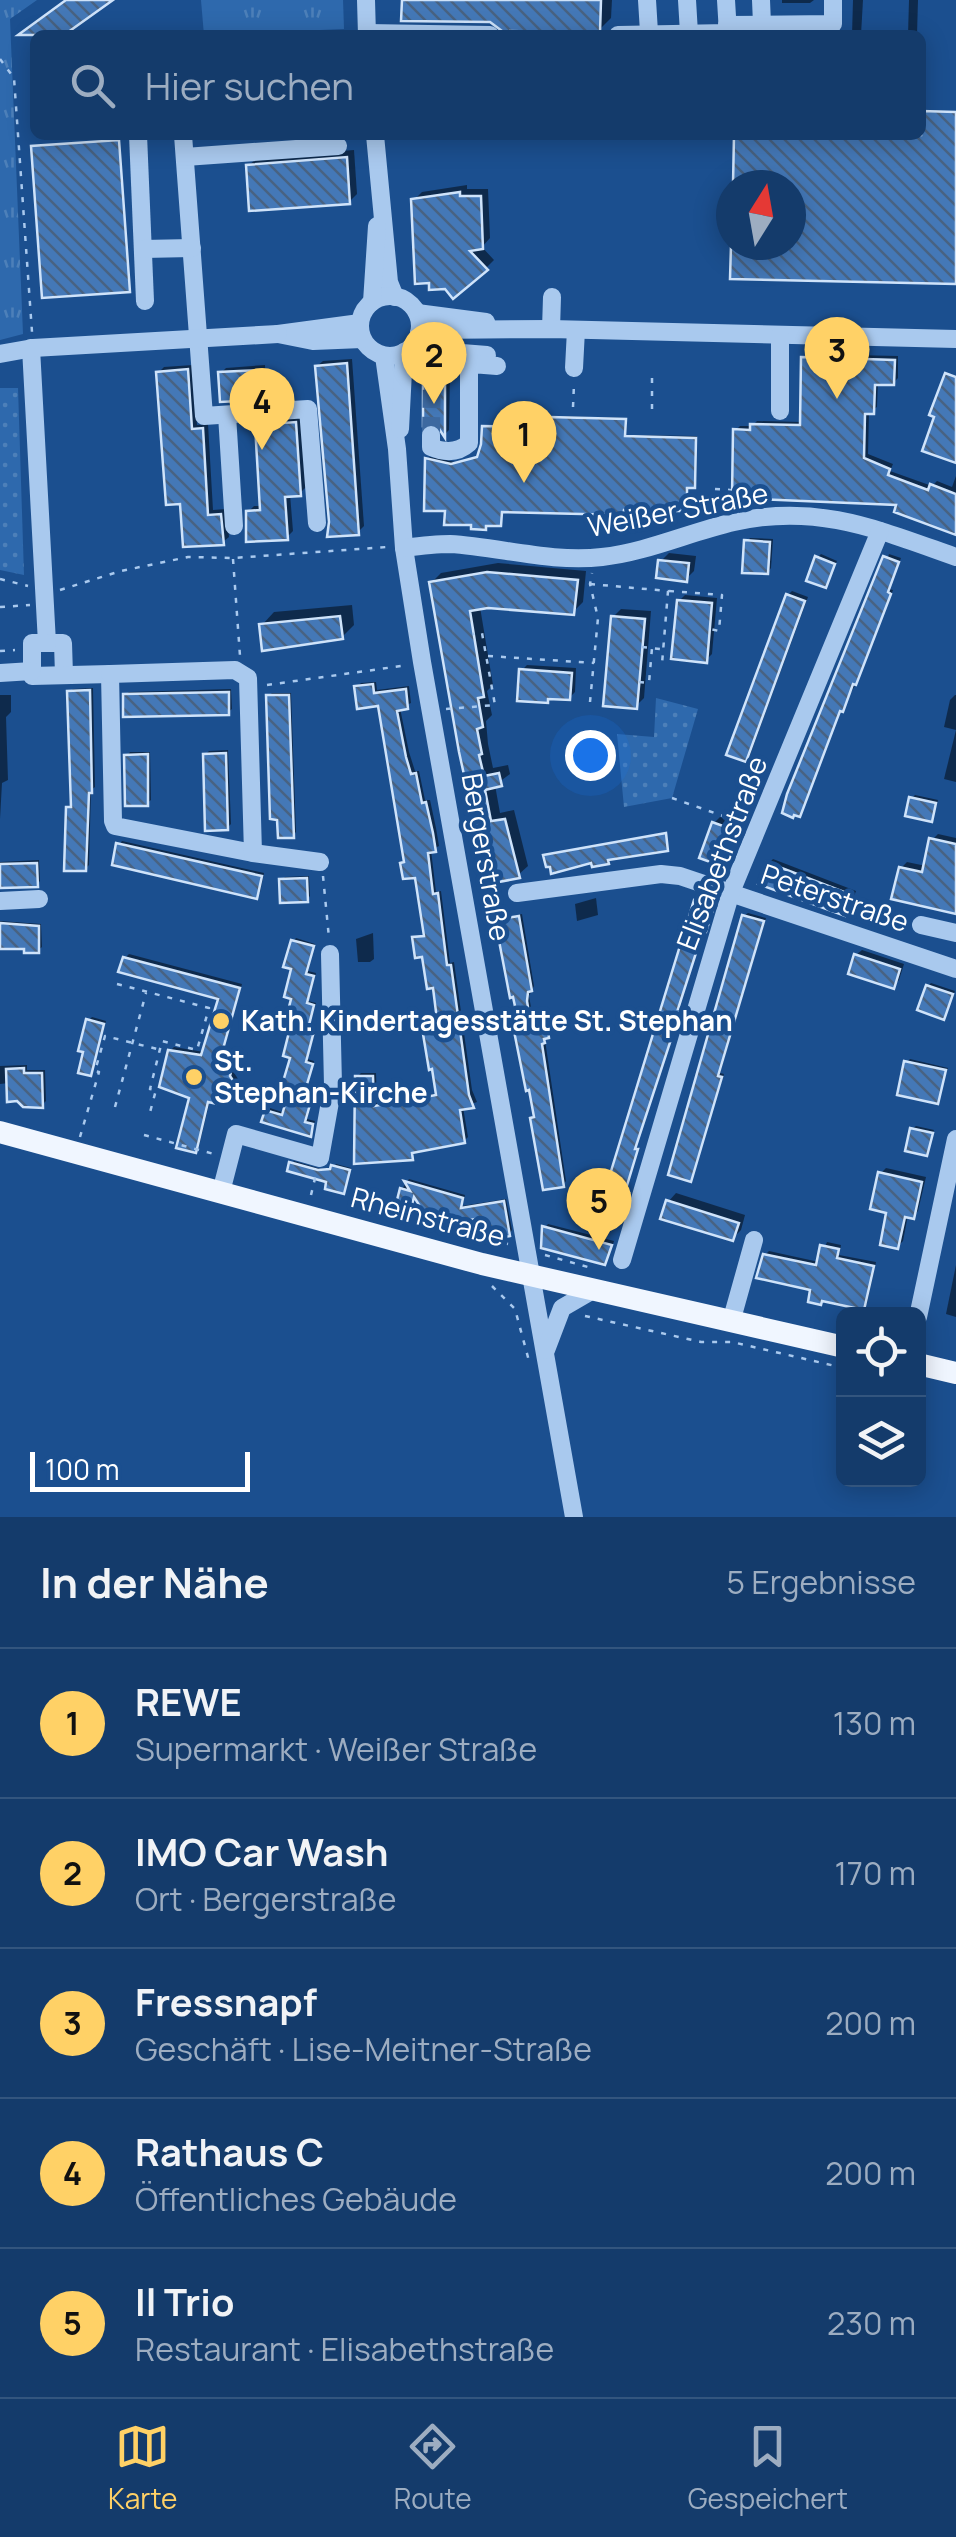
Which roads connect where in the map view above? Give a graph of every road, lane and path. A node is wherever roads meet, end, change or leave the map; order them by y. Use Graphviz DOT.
graph roads {
  1 [pos="366,0"];
  2 [pos="647,0"];
  3 [pos="687,0"];
  4 [pos="726,0"];
  5 [pos="762,0"];
  6 [pos="833,0"];
  7 [pos="762,24"];
  8 [pos="728,25"];
  9 [pos="367,30"];
  10 [pos="648,30"];
  11 [pos="689,30"];
  12 [pos="728,30"];
  13 [pos="0,59"];
  14 [pos="138,140"];
  15 [pos="183,140"];
  16 [pos="375,140"];
  17 [pos="338,146"];
  18 [pos="185,157"];
  19 [pos="380,206"];
  20 [pos="143,248"];
  21 [pos="192,248"];
  22 [pos="552,296"];
  23 [pos="395,297"];
  24 [pos="145,301"];
  25 [pos="372,302"];
  26 [pos="417,313"];
  27 [pos="510,329"];
  28 [pos="550,329"];
  29 [pos="576,330"];
  30 [pos="361,331"];
  31 [pos="419,334"];
  32 [pos="954,334"];
  33 [pos="780,335"];
  34 [pos="198,338"];
  35 [pos="32,348"];
  36 [pos="404,352"];
  37 [pos="0,354"];
  38 [pos="384,356"];
  39 [pos="574,368"];
  40 [pos="652,370"];
  41 [pos="432,372"];
  42 [pos="573,407"];
  43 [pos="652,409"];
  44 [pos="780,412"];
  45 [pos="227,415"];
  46 [pos="432,436"];
  47 [pos="397,449"];
  48 [pos="716,490"];
  49 [pos="736,521"];
  50 [pos="317,523"];
  51 [pos="234,526"];
  52 [pos="880,531"];
  53 [pos="404,548"];
  54 [pos="233,558"];
  55 [pos="598,558"];
  56 [pos="956,558"];
  57 [pos="0,578"];
  58 [pos="590,584"];
  59 [pos="668,591"];
  60 [pos="44,597"];
  61 [pos="0,607"];
  62 [pos="710,629"];
  63 [pos="473,634"];
  64 [pos="47,643"];
  65 [pos="642,647"];
  66 [pos="652,648"];
  67 [pos="663,650"];
  68 [pos="486,656"];
  69 [pos="549,660"];
  70 [pos="422,662"];
  71 [pos="594,663"];
  72 [pos="488,664"];
  73 [pos="662,664"];
  74 [pos="479,666"];
  75 [pos="32,671"];
  76 [pos="548,672"];
  77 [pos="0,673"];
  78 [pos="110,674"];
  79 [pos="64,675"];
  80 [pos="247,680"];
  81 [pos="639,682"];
  82 [pos="590,702"];
  83 [pos="430,709"];
  84 [pos="672,798"];
  85 [pos="758,828"];
  86 [pos="253,854"];
  87 [pos="320,862"];
  88 [pos="730,892"];
  89 [pos="517,893"];
  90 [pos="40,899"];
  91 [pos="466,900"];
  92 [pos="0,901"];
  93 [pos="920,924"];
  94 [pos="956,933"];
  95 [pos="330,954"];
  96 [pos="956,969"];
  97 [pos="117,984"];
  98 [pos="146,992"];
  99 [pos="132,1043"];
  100 [pos="160,1050"];
  101 [pos="115,1107"];
  102 [pos="149,1116"];
  103 [pos="0,1132"];
  104 [pos="144,1135"];
  105 [pos="956,1139"];
  106 [pos="76,1152"];
  107 [pos="230,1158"];
  108 [pos="320,1158"];
  109 [pos="221,1192"];
  110 [pos="306,1216"];
  111 [pos="754,1240"];
  112 [pos="622,1260"];
  113 [pos="532,1274"];
  114 [pos="593,1290"];
  115 [pos="920,1307"];
  116 [pos="562,1308"];
  117 [pos="731,1322"];
  118 [pos="836,1345"];
  119 [pos="544,1355"];
  120 [pos="836,1366"];
  121 [pos="926,1366"];
  122 [pos="956,1374"];
  123 [pos="574,1517"];
  1 -- 9 [label="street"];
  2 -- 10 [label="street"];
  3 -- 11 [label="street"];
  4 -- 8 [label="street"];
  5 -- 7 [label="street"];
  6 -- 7 [label="street"];
  7 -- 8 [label="street"];
  8 -- 12 [label="street"];
  13 -- 35 [label="path"];
  14 -- 20 [label="street"];
  15 -- 18 [label="street"];
  16 -- 19 [label="street"];
  17 -- 18 [label="street"];
  18 -- 21 [label="street"];
  19 -- 23 [label="street"];
  19 -- 25 [label="street"];
  20 -- 21 [label="street"];
  20 -- 24 [label="street"];
  21 -- 34 [label="street"];
  22 -- 28 [label="street"];
  23 -- 25 [label="street"];
  23 -- 26 [label="street"];
  25 -- 30 [label="street"];
  26 -- 27 [label="street"];
  26 -- 31 [label="street"];
  27 -- 28 [label="street"];
  27 -- 31 [label="street"];
  28 -- 29 [label="street"];
  29 -- 33 [label="street"];
  29 -- 39 [label="street"];
  30 -- 34 [label="street"];
  30 -- 38 [label="street"];
  31 -- 36 [label="street"];
  32 -- 33 [label="street"];
  33 -- 44 [label="street"];
  34 -- 35 [label="street"];
  34 -- 45 [label="street"];
  35 -- 37 [label="street"];
  35 -- 60 [label="street"];
  36 -- 38 [label="street"];
  36 -- 47 [label="street, Bergerstraße"];
  38 -- 47 [label="street, Bergerstraße"];
  39 -- 42 [label="path"];
  40 -- 43 [label="path"];
  41 -- 46 [label="street"];
  45 -- 50 [label="street"];
  45 -- 51 [label="street"];
  47 -- 53 [label="street, Bergerstraße"];
  48 -- 49 [label="path"];
  49 -- 52 [label="street, Weißer Straße"];
  49 -- 55 [label="street, Weißer Straße"];
  52 -- 56 [label="street, Weißer Straße"];
  52 -- 85 [label="street, Elisabethstraße"];
  53 -- 54 [label="path"];
  53 -- 55 [label="street, Weißer Straße"];
  53 -- 70 [label="street, Bergerstraße"];
  54 -- 60 [label="path"];
  54 -- 80 [label="path"];
  55 -- 58 [label="path"];
  57 -- 60 [label="path"];
  58 -- 59 [label="path"];
  58 -- 71 [label="path"];
  59 -- 62 [label="path"];
  59 -- 67 [label="path"];
  60 -- 61 [label="path"];
  60 -- 64 [label="street"];
  63 -- 68 [label="path"];
  64 -- 75 [label="street"];
  64 -- 79 [label="street"];
  65 -- 66 [label="path"];
  66 -- 67 [label="path"];
  66 -- 81 [label="path"];
  67 -- 73 [label="path"];
  68 -- 69 [label="path"];
  68 -- 72 [label="path"];
  69 -- 71 [label="path"];
  69 -- 76 [label="path"];
  70 -- 80 [label="path"];
  70 -- 83 [label="street, Bergerstraße"];
  71 -- 82 [label="path"];
  72 -- 74 [label="path"];
  72 -- 83 [label="path"];
  75 -- 77 [label="street"];
  75 -- 79 [label="street"];
  78 -- 79 [label="street"];
  78 -- 80 [label="street"];
  78 -- 86 [label="street"];
  80 -- 86 [label="street"];
  83 -- 91 [label="street, Bergerstraße"];
  84 -- 85 [label="path"];
  85 -- 88 [label="street, Elisabethstraße"];
  86 -- 87 [label="street"];
  87 -- 95 [label="path"];
  88 -- 89 [label="street, Peterstraße"];
  88 -- 96 [label="street, Peterstraße"];
  88 -- 112 [label="street, Elisabethstraße"];
  89 -- 91 [label="path"];
  90 -- 92 [label="street"];
  91 -- 113 [label="street, Bergerstraße"];
  93 -- 94 [label="street"];
  95 -- 108 [label="street"];
  97 -- 98 [label="path"];
  98 -- 99 [label="path"];
  98 -- 100 [label="path"];
  99 -- 100 [label="path"];
  99 -- 101 [label="path"];
  99 -- 106 [label="path"];
  100 -- 102 [label="path"];
  103 -- 106 [label="main road, Rheinstraße"];
  104 -- 107 [label="path"];
  105 -- 115 [label="street"];
  106 -- 109 [label="main road, Rheinstraße"];
  107 -- 108 [label="street"];
  107 -- 109 [label="street"];
  108 -- 110 [label="path"];
  109 -- 110 [label="main road, Rheinstraße"];
  110 -- 113 [label="main road, Rheinstraße"];
  111 -- 117 [label="street"];
  113 -- 114 [label="main road, Rheinstraße"];
  113 -- 119 [label="street, Bergerstraße"];
  114 -- 116 [label="street"];
  114 -- 117 [label="main road, Rheinstraße"];
  116 -- 119 [label="street"];
  116 -- 120 [label="path"];
  117 -- 118 [label="main road, Rheinstraße"];
  119 -- 123 [label="street, Bergerstraße"];
  121 -- 122 [label="main road"];
}
